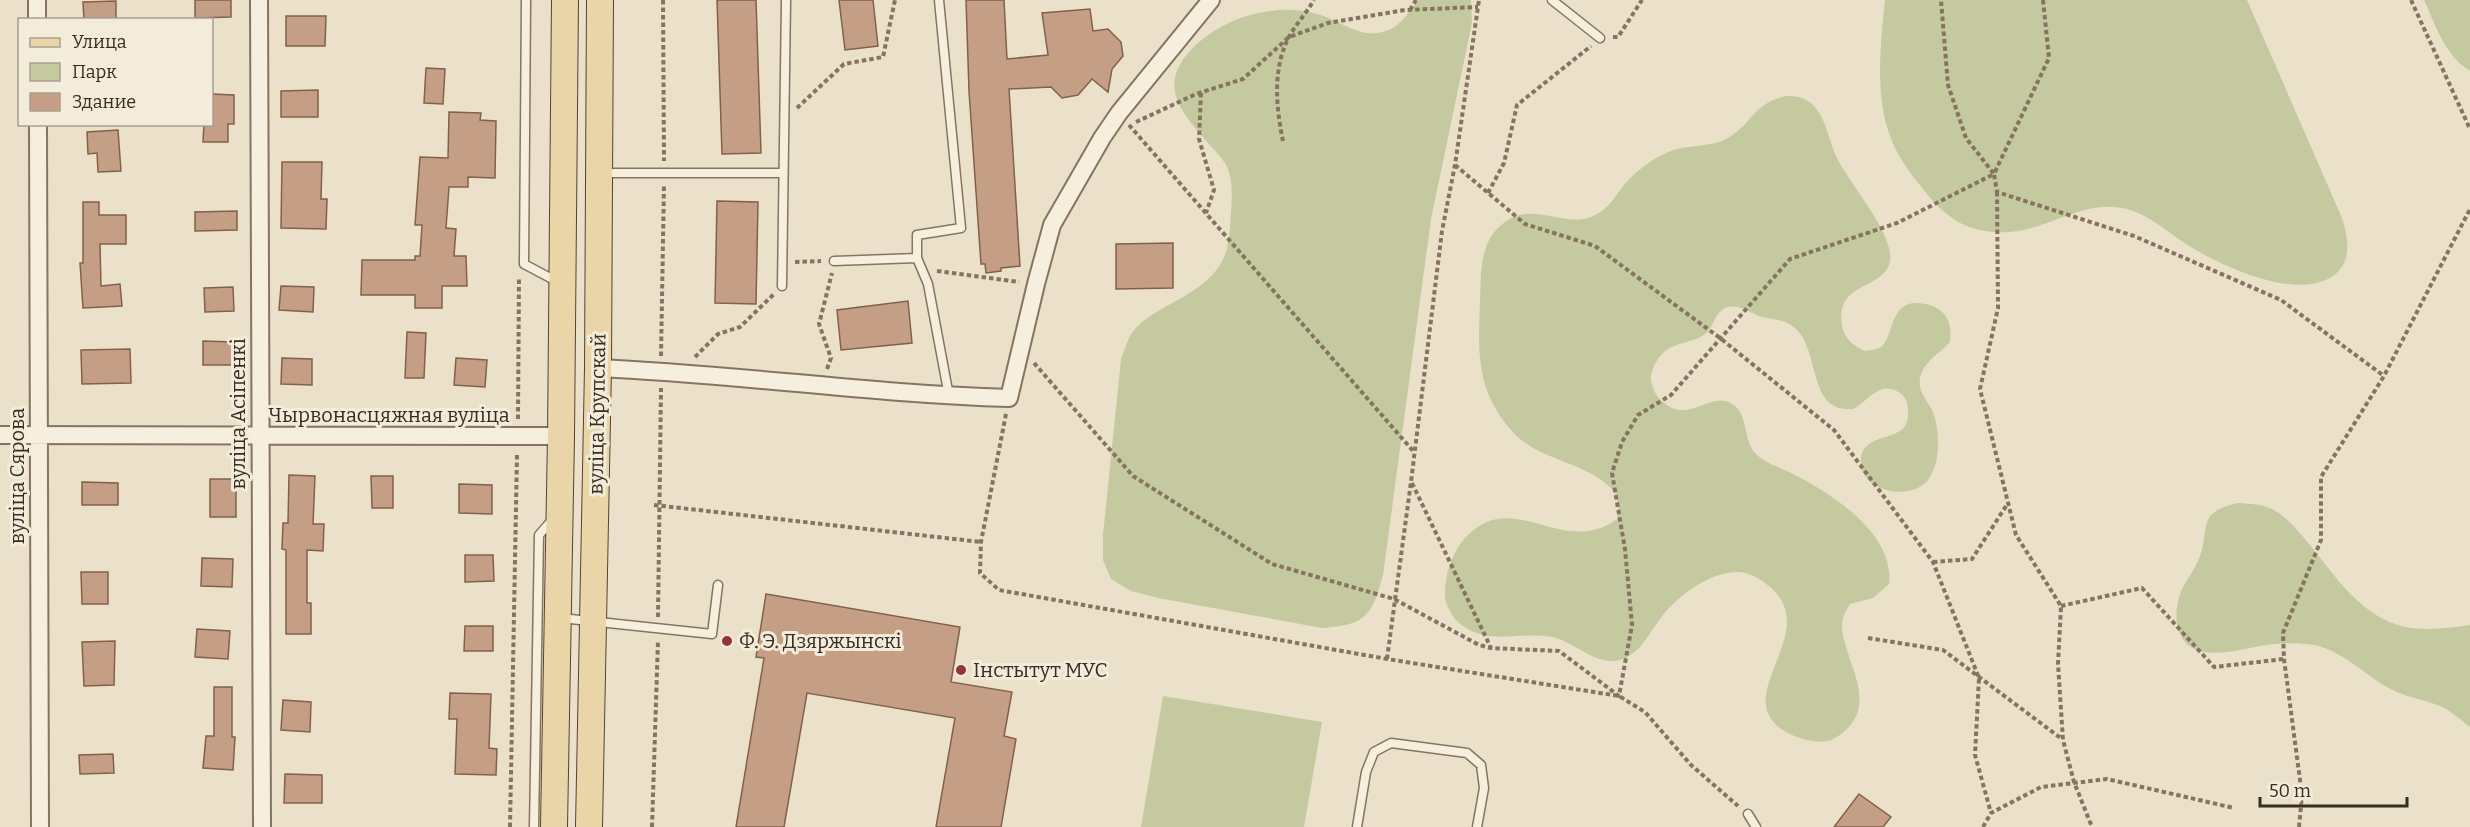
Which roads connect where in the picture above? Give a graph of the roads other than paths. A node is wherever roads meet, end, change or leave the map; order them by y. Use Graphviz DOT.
graph roads {
  1 [pos="37,0"];
  2 [pos="259,0"];
  3 [pos="526,0"];
  4 [pos="565,0"];
  5 [pos="600,0"];
  6 [pos="786,0"];
  7 [pos="939,0"];
  8 [pos="1211,0"];
  9 [pos="1552,0"];
  10 [pos="37,18"];
  11 [pos="1600,38"];
  12 [pos="38,126"];
  13 [pos="598,173"];
  14 [pos="782,173"];
  15 [pos="917,258"];
  16 [pos="834,261"];
  17 [pos="562,285"];
  18 [pos="782,286"];
  19 [pos="598,368"];
  20 [pos="949,396"];
  21 [pos="0,435"];
  22 [pos="38,435"];
  23 [pos="259,435"];
  24 [pos="561,436"];
  25 [pos="560,512"];
  26 [pos="718,585"];
  27 [pos="557,618"];
  28 [pos="593,621"];
  29 [pos="1748,814"];
  30 [pos="40,827"];
  31 [pos="262,827"];
  32 [pos="534,827"];
  33 [pos="554,827"];
  34 [pos="588,827"];
  35 [pos="1357,827"];
  36 [pos="1477,827"];
  37 [pos="1756,827"];
  1 -- 10 [label="street"];
  2 -- 23 [label="street, вуліца Асіпенкі"];
  3 -- 17 [label="lane"];
  4 -- 17 [label="main road, вуліца Крупскай"];
  5 -- 13 [label="main road, вуліца Крупскай"];
  6 -- 14 [label="lane"];
  7 -- 15 [label="lane"];
  8 -- 20 [label="street"];
  9 -- 11 [label="lane"];
  12 -- 22 [label="street, вуліца Сярова"];
  13 -- 14 [label="lane"];
  13 -- 19 [label="main road, вуліца Крупскай"];
  14 -- 18 [label="lane"];
  15 -- 16 [label="lane"];
  15 -- 20 [label="lane"];
  17 -- 24 [label="main road, вуліца Крупскай"];
  19 -- 20 [label="street"];
  19 -- 28 [label="main road, вуліца Крупскай"];
  21 -- 22 [label="street, Чырвонасцяжная вуліца"];
  22 -- 23 [label="street, Чырвонасцяжная вуліца"];
  22 -- 30 [label="street, вуліца Сярова"];
  23 -- 24 [label="street, Чырвонасцяжная вуліца"];
  23 -- 31 [label="street, вуліца Асіпенкі"];
  24 -- 25 [label="main road, вуліца Крупскай"];
  25 -- 27 [label="main road, вуліца Крупскай"];
  25 -- 32 [label="lane"];
  26 -- 28 [label="lane"];
  27 -- 28 [label="lane"];
  27 -- 33 [label="main road, вуліца Крупскай"];
  28 -- 34 [label="main road, вуліца Крупскай"];
  29 -- 37 [label="lane"];
  35 -- 36 [label="lane"];
}
